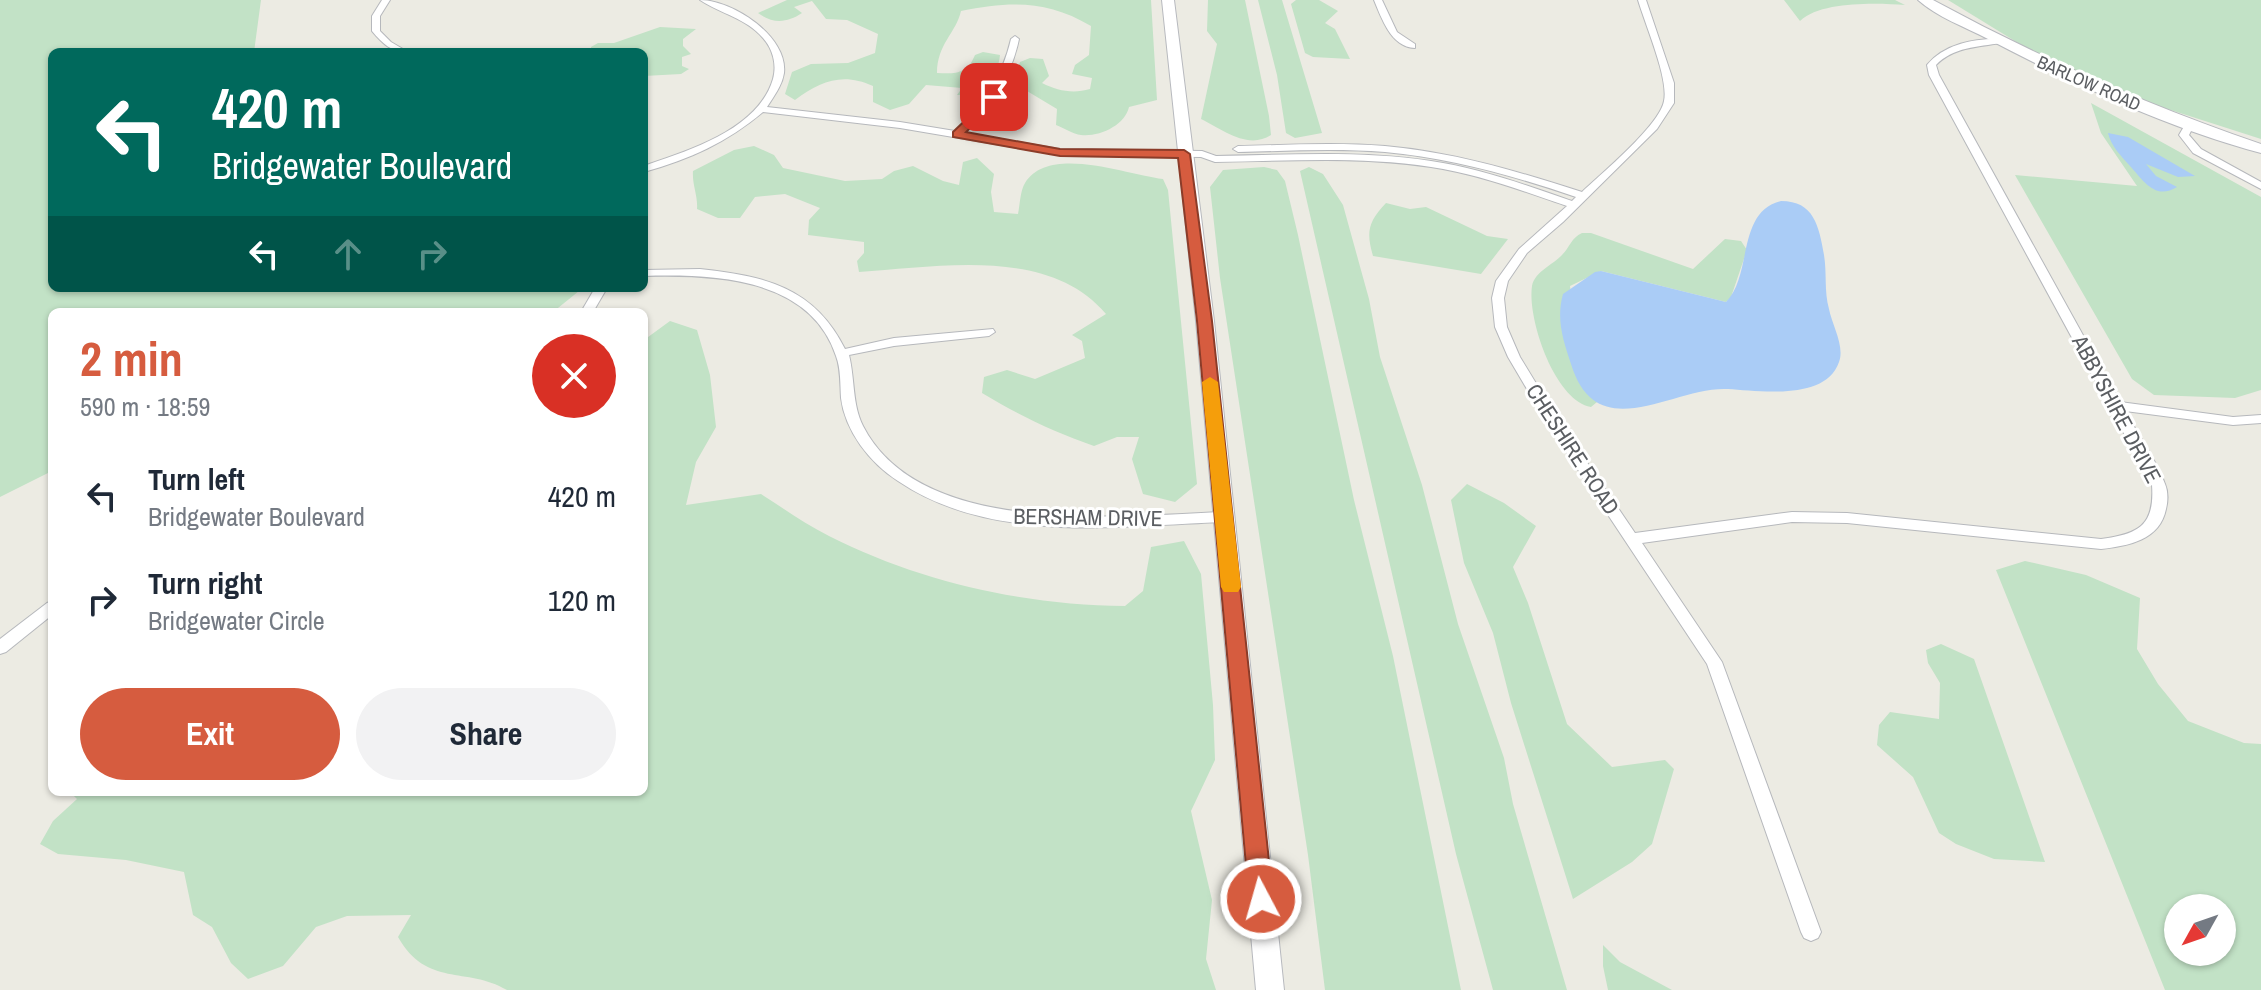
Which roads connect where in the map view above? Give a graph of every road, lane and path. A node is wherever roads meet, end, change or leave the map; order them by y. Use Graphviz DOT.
graph roads {
  1 [pos="386,0"];
  2 [pos="704,0"];
  3 [pos="1168,0"];
  4 [pos="1378,0"];
  5 [pos="1642,0"];
  6 [pos="1924,0"];
  7 [pos="1015,39"];
  8 [pos="1998,41"];
  9 [pos="1412,46"];
  10 [pos="397,48"];
  11 [pos="760,109"];
  12 [pos="2189,125"];
  13 [pos="957,135"];
  14 [pos="2261,149"];
  15 [pos="1193,154"];
  16 [pos="648,168"];
  17 [pos="2261,186"];
  18 [pos="1579,200"];
  19 [pos="648,273"];
  20 [pos="989,332"];
  21 [pos="842,353"];
  22 [pos="2117,406"];
  23 [pos="2261,419"];
  24 [pos="1223,517"];
  25 [pos="1632,539"];
  26 [pos="48,610"];
  27 [pos="0,648"];
  28 [pos="1811,932"];
  29 [pos="1270,990"];
  1 -- 10 [label="street"];
  2 -- 11 [label="street"];
  3 -- 15 [label="main road"];
  4 -- 9 [label="street"];
  5 -- 18 [label="street, CHESHIRE ROAD"];
  6 -- 8 [label="main road, BARLOW ROAD"];
  7 -- 13 [label="street"];
  8 -- 12 [label="main road, BARLOW ROAD"];
  8 -- 22 [label="street, ABBYSHIRE DRIVE"];
  11 -- 13 [label="street"];
  11 -- 16 [label="street"];
  12 -- 14 [label="main road, BARLOW ROAD"];
  12 -- 17 [label="street"];
  13 -- 15 [label="street"];
  15 -- 18 [label="street"];
  15 -- 24 [label="main road"];
  18 -- 25 [label="street, CHESHIRE ROAD"];
  19 -- 21 [label="street, BERSHAM DRIVE"];
  20 -- 21 [label="street"];
  21 -- 24 [label="street, BERSHAM DRIVE"];
  22 -- 23 [label="street"];
  22 -- 25 [label="street, ABBYSHIRE DRIVE"];
  24 -- 29 [label="main road"];
  25 -- 28 [label="street, CHESHIRE ROAD"];
  26 -- 27 [label="street"];
}
